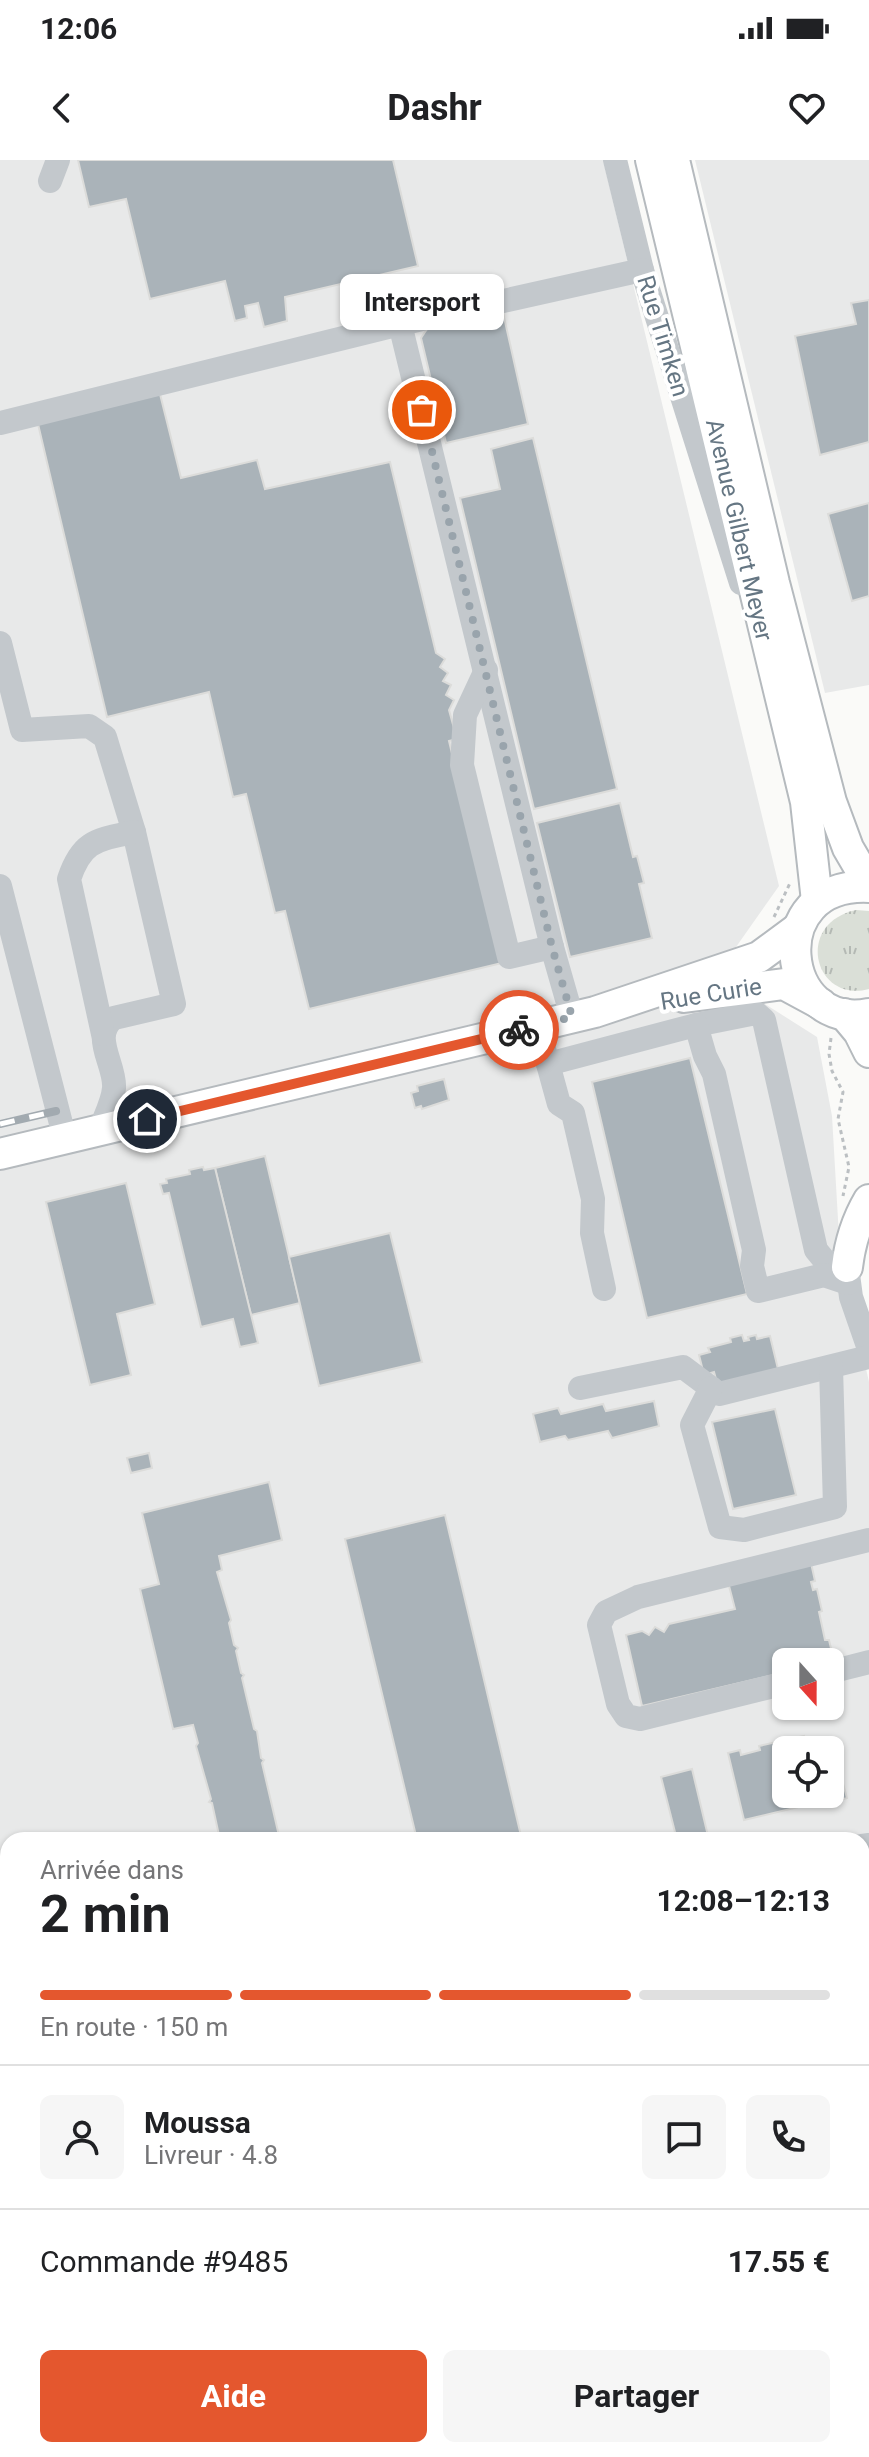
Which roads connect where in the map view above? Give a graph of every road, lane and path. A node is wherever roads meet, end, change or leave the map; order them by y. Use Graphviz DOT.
graph roads {
  1 [pos="615,160"];
  2 [pos="651,160"];
  3 [pos="674,160"];
  4 [pos="642,270"];
  5 [pos="400,324"];
  6 [pos="0,423"];
  7 [pos="0,643"];
  8 [pos="766,645"];
  9 [pos="486,670"];
  10 [pos="134,832"];
  11 [pos="869,885"];
  12 [pos="0,886"];
  13 [pos="817,901"];
  14 [pos="797,929"];
  15 [pos="552,947"];
  16 [pos="841,1017"];
  17 [pos="567,1019"];
  18 [pos="696,1025"];
  19 [pos="103,1034"];
  20 [pos="869,1052"];
  21 [pos="560,1061"];
  22 [pos="114,1088"];
  23 [pos="147,1119"];
  24 [pos="100,1130"];
  25 [pos="65,1139"];
  26 [pos="0,1154"];
  27 [pos="863,1210"];
  28 [pos="848,1275"];
  29 [pos="604,1289"];
  30 [pos="869,1349"];
  31 [pos="869,1357"];
  32 [pos="831,1367"];
  33 [pos="580,1388"];
  34 [pos="711,1388"];
  35 [pos="869,1540"];
  36 [pos="869,1662"];
  37 [pos="844,1668"];
  38 [pos="772,1686"];
  1 -- 4 [label="street, Rue Timken"];
  2 -- 8 [label="main road, Avenue Gilbert Meyer"];
  3 -- 11 [label="main road, Avenue Gilbert Meyer"];
  4 -- 5 [label="street"];
  4 -- 8 [label="street, Rue Timken"];
  5 -- 6 [label="street"];
  5 -- 9 [label="street"];
  7 -- 10 [label="street"];
  8 -- 13 [label="main road, Avenue Gilbert Meyer"];
  9 -- 15 [label="street"];
  9 -- 15 [label="street"];
  10 -- 19 [label="street"];
  10 -- 19 [label="street"];
  11 -- 13 [label="main road"];
  12 -- 25 [label="street"];
  13 -- 14 [label="main road, Rue Curie"];
  14 -- 16 [label="main road"];
  14 -- 17 [label="main road, Rue Curie"];
  15 -- 17 [label="street"];
  16 -- 17 [label="main road, Rue Curie"];
  16 -- 20 [label="main road"];
  16 -- 27 [label="path"];
  17 -- 21 [label="street"];
  17 -- 23 [label="main road, Rue Curie"];
  18 -- 21 [label="street"];
  18 -- 28 [label="street"];
  18 -- 28 [label="street"];
  19 -- 22 [label="street"];
  21 -- 29 [label="street"];
  22 -- 23 [label="street"];
  22 -- 24 [label="street"];
  23 -- 24 [label="main road, Rue Curie"];
  24 -- 25 [label="main road, Rue Curie"];
  25 -- 26 [label="main road, Rue Curie"];
  27 -- 28 [label="main road"];
  28 -- 30 [label="street"];
  31 -- 32 [label="street"];
  32 -- 34 [label="street"];
  32 -- 34 [label="street"];
  33 -- 34 [label="street"];
  35 -- 38 [label="street"];
  36 -- 37 [label="street"];
}
